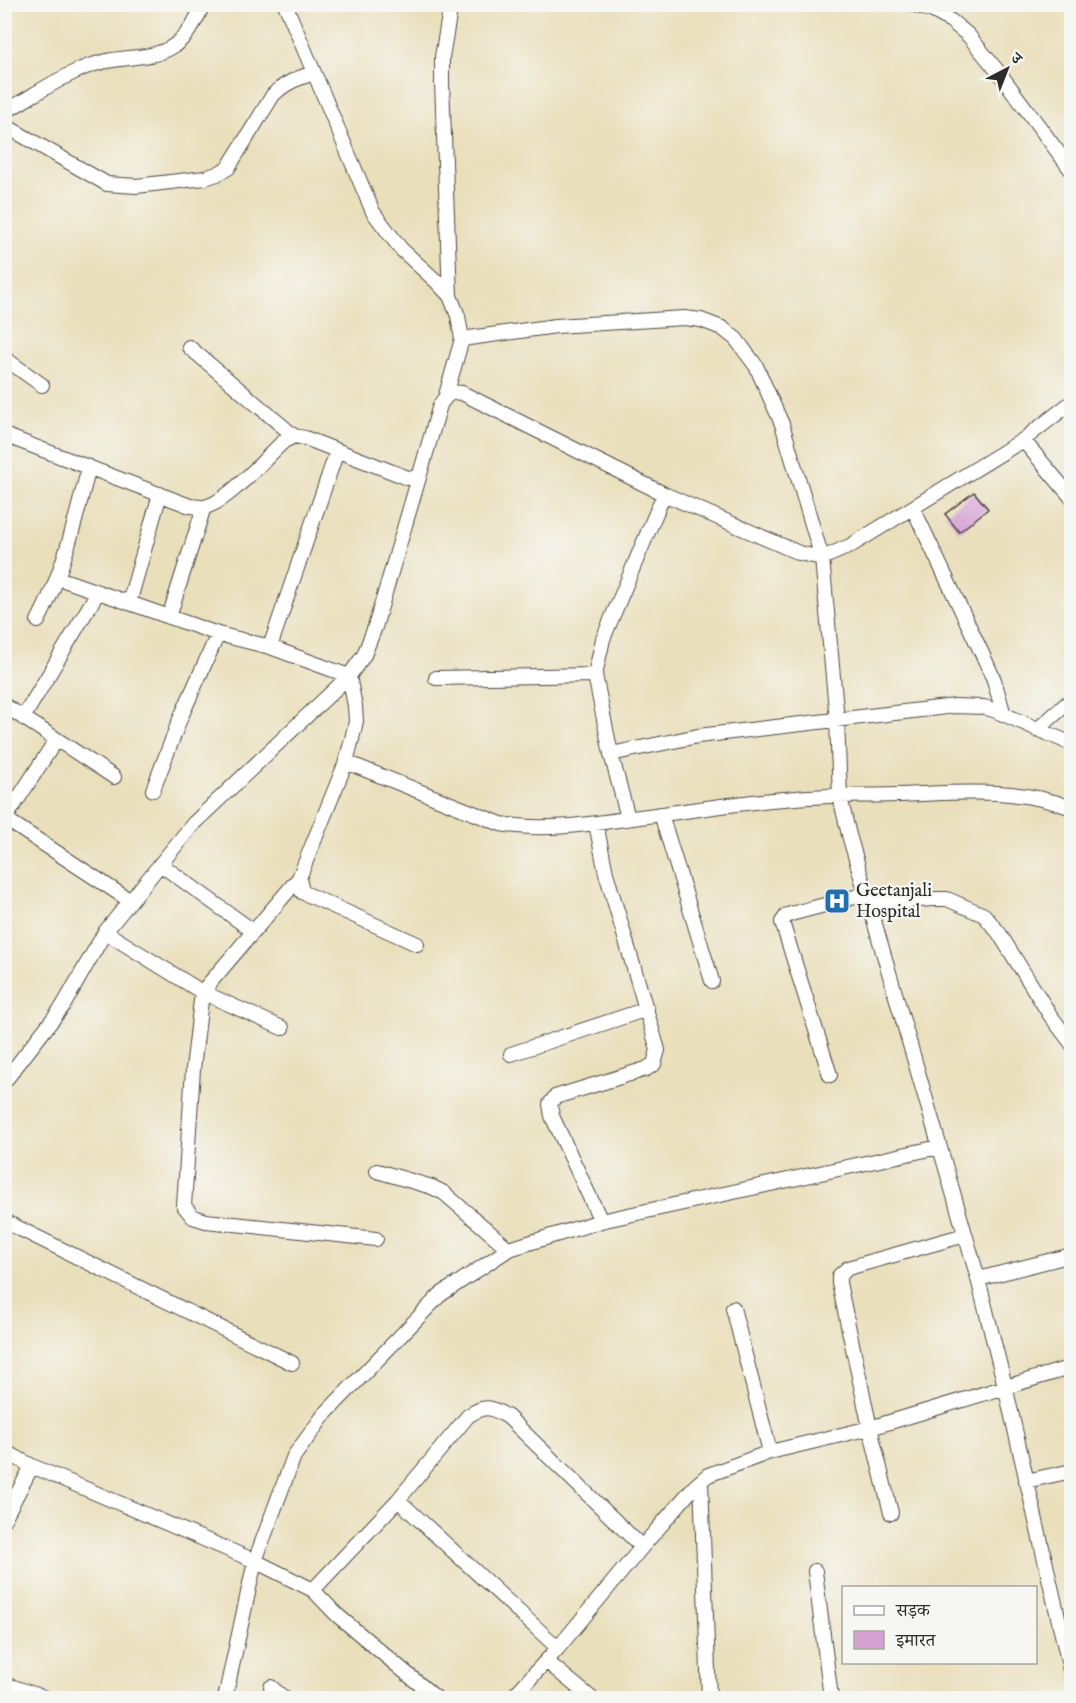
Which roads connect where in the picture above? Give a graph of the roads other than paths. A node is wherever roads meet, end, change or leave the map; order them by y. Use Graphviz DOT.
graph roads {
  1 [pos="203,4"];
  2 [pos="285,4"];
  3 [pos="451,4"];
  4 [pos="918,6"];
  5 [pos="314,73"];
  6 [pos="4,112"];
  7 [pos="4,125"];
  8 [pos="1071,171"];
  9 [pos="450,296"];
  10 [pos="462,339"];
  11 [pos="189,347"];
  12 [pos="4,358"];
  13 [pos="42,385"];
  14 [pos="446,395"];
  15 [pos="1071,402"];
  16 [pos="4,435"];
  17 [pos="294,436"];
  18 [pos="1023,440"];
  19 [pos="337,451"];
  20 [pos="89,467"];
  21 [pos="420,474"];
  22 [pos="160,494"];
  23 [pos="664,494"];
  24 [pos="1071,498"];
  25 [pos="204,507"];
  26 [pos="913,508"];
  27 [pos="822,558"];
  28 [pos="58,578"];
  29 [pos="98,592"];
  30 [pos="129,603"];
  31 [pos="169,617"];
  32 [pos="38,621"];
  33 [pos="218,634"];
  34 [pos="270,647"];
  35 [pos="595,675"];
  36 [pos="349,676"];
  37 [pos="436,678"];
  38 [pos="1071,699"];
  39 [pos="4,705"];
  40 [pos="1004,715"];
  41 [pos="23,718"];
  42 [pos="837,720"];
  43 [pos="1037,730"];
  44 [pos="56,740"];
  45 [pos="1071,744"];
  46 [pos="611,754"];
  47 [pos="346,762"];
  48 [pos="114,777"];
  49 [pos="153,790"];
  50 [pos="840,797"];
  51 [pos="1071,808"];
  52 [pos="661,814"];
  53 [pos="5,818"];
  54 [pos="628,818"];
  55 [pos="596,824"];
  56 [pos="160,864"];
  57 [pos="299,878"];
  58 [pos="867,899"];
  59 [pos="129,900"];
  60 [pos="253,931"];
  61 [pos="105,932"];
  62 [pos="417,944"];
  63 [pos="712,981"];
  64 [pos="202,992"];
  65 [pos="647,1009"];
  66 [pos="282,1028"];
  67 [pos="1071,1044"];
  68 [pos="512,1054"];
  69 [pos="830,1075"];
  70 [pos="4,1082"];
  71 [pos="939,1147"];
  72 [pos="377,1171"];
  73 [pos="4,1221"];
  74 [pos="601,1221"];
  75 [pos="965,1235"];
  76 [pos="376,1239"];
  77 [pos="509,1249"];
  78 [pos="1071,1255"];
  79 [pos="978,1279"];
  80 [pos="733,1308"];
  81 [pos="292,1364"];
  82 [pos="1071,1367"];
  83 [pos="1005,1386"];
  84 [pos="870,1428"];
  85 [pos="4,1451"];
  86 [pos="770,1452"];
  87 [pos="32,1466"];
  88 [pos="1071,1471"];
  89 [pos="701,1481"];
  90 [pos="1026,1481"];
  91 [pos="398,1500"];
  92 [pos="891,1513"];
  93 [pos="4,1519"];
  94 [pos="642,1547"];
  95 [pos="255,1561"];
  96 [pos="815,1570"];
  97 [pos="313,1590"];
  98 [pos="558,1648"];
  99 [pos="546,1661"];
  100 [pos="1071,1678"];
  101 [pos="4,1684"];
  102 [pos="271,1687"];
  103 [pos="46,1698"];
  104 [pos="225,1698"];
  105 [pos="284,1698"];
  106 [pos="436,1698"];
  107 [pos="512,1698"];
  108 [pos="591,1698"];
  109 [pos="709,1698"];
  110 [pos="831,1698"];
  1 -- 6 [label="street"];
  2 -- 5 [label="street"];
  3 -- 9 [label="street"];
  4 -- 8 [label="street"];
  5 -- 7 [label="street"];
  5 -- 9 [label="street"];
  9 -- 10 [label="street"];
  10 -- 14 [label="street"];
  10 -- 27 [label="street"];
  11 -- 17 [label="street"];
  12 -- 13 [label="street"];
  14 -- 21 [label="street"];
  14 -- 23 [label="street"];
  15 -- 18 [label="street"];
  16 -- 20 [label="street"];
  17 -- 19 [label="street"];
  17 -- 25 [label="street"];
  18 -- 24 [label="street"];
  18 -- 26 [label="street"];
  19 -- 21 [label="street"];
  19 -- 34 [label="street"];
  20 -- 22 [label="street"];
  20 -- 28 [label="street"];
  21 -- 36 [label="street"];
  22 -- 25 [label="street"];
  22 -- 30 [label="street"];
  23 -- 27 [label="street"];
  23 -- 35 [label="street"];
  25 -- 31 [label="street"];
  26 -- 27 [label="street"];
  26 -- 40 [label="street"];
  27 -- 42 [label="street"];
  28 -- 29 [label="street"];
  28 -- 32 [label="street"];
  29 -- 30 [label="street"];
  29 -- 41 [label="street"];
  30 -- 31 [label="street"];
  31 -- 33 [label="street"];
  33 -- 34 [label="street"];
  33 -- 49 [label="street"];
  34 -- 36 [label="street"];
  35 -- 37 [label="street"];
  35 -- 46 [label="street"];
  36 -- 47 [label="street"];
  36 -- 56 [label="street"];
  38 -- 43 [label="street"];
  39 -- 41 [label="street"];
  40 -- 42 [label="street"];
  40 -- 43 [label="street"];
  41 -- 44 [label="street"];
  42 -- 46 [label="street"];
  42 -- 50 [label="street"];
  43 -- 45 [label="street"];
  44 -- 48 [label="street"];
  44 -- 53 [label="street"];
  46 -- 54 [label="street"];
  47 -- 55 [label="street"];
  47 -- 57 [label="street"];
  50 -- 51 [label="street"];
  50 -- 52 [label="street"];
  50 -- 58 [label="street"];
  52 -- 54 [label="street"];
  52 -- 63 [label="street"];
  53 -- 59 [label="street"];
  54 -- 55 [label="street"];
  55 -- 65 [label="street"];
  56 -- 59 [label="street"];
  56 -- 60 [label="street"];
  57 -- 60 [label="street"];
  57 -- 62 [label="street"];
  58 -- 67 [label="street"];
  58 -- 69 [label="street"];
  58 -- 71 [label="street"];
  59 -- 61 [label="street"];
  60 -- 64 [label="street"];
  61 -- 64 [label="street"];
  61 -- 70 [label="street"];
  64 -- 66 [label="street"];
  64 -- 76 [label="street"];
  65 -- 68 [label="street"];
  65 -- 74 [label="street"];
  71 -- 74 [label="street"];
  71 -- 75 [label="street"];
  72 -- 77 [label="street"];
  73 -- 81 [label="street"];
  74 -- 77 [label="street"];
  75 -- 79 [label="street"];
  75 -- 84 [label="street"];
  77 -- 95 [label="street"];
  78 -- 79 [label="street"];
  79 -- 83 [label="street"];
  80 -- 86 [label="street"];
  82 -- 83 [label="street"];
  83 -- 84 [label="street"];
  83 -- 90 [label="street"];
  84 -- 86 [label="street"];
  84 -- 92 [label="street"];
  85 -- 87 [label="street"];
  86 -- 89 [label="street"];
  87 -- 93 [label="street"];
  87 -- 95 [label="street"];
  88 -- 90 [label="street"];
  89 -- 94 [label="street"];
  89 -- 109 [label="street"];
  90 -- 100 [label="street"];
  91 -- 94 [label="street"];
  91 -- 97 [label="street"];
  91 -- 98 [label="street"];
  94 -- 98 [label="street"];
  95 -- 97 [label="street"];
  95 -- 104 [label="street"];
  96 -- 110 [label="street"];
  97 -- 106 [label="street"];
  98 -- 99 [label="street"];
  99 -- 107 [label="street"];
  99 -- 108 [label="street"];
  101 -- 103 [label="street"];
  102 -- 105 [label="street"];
}
